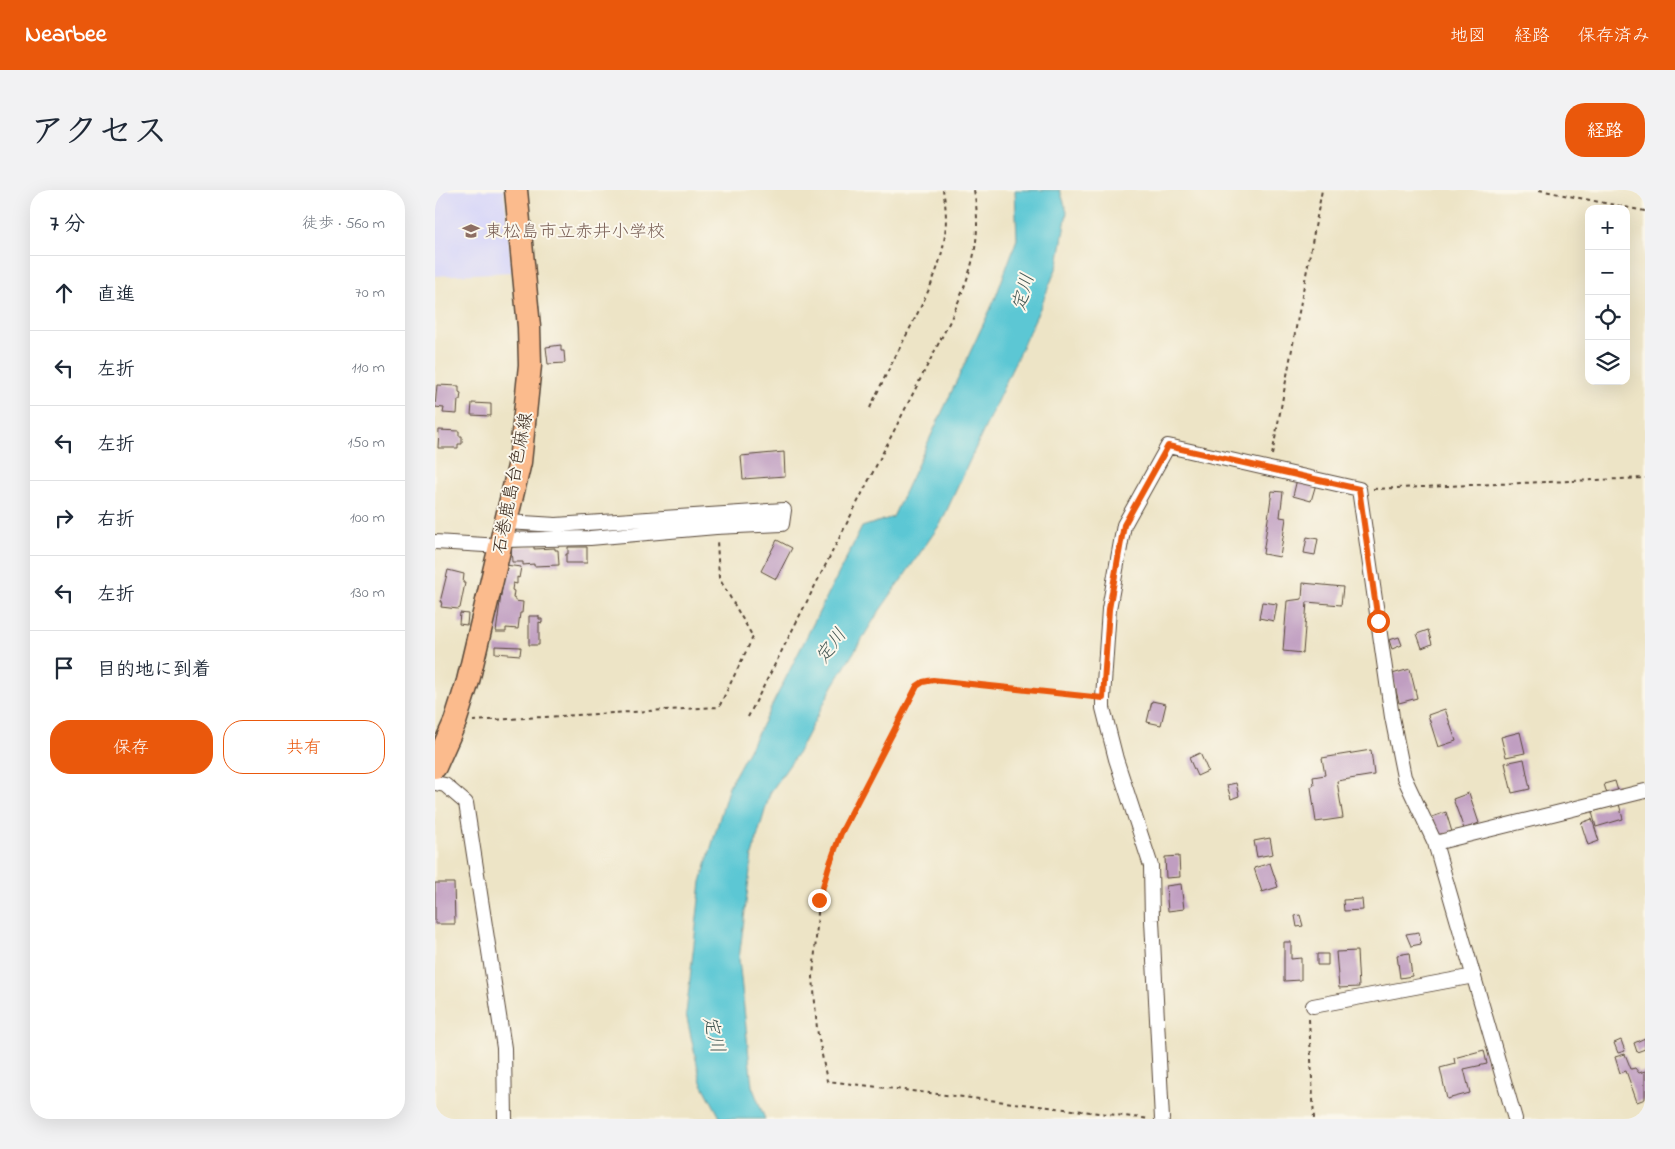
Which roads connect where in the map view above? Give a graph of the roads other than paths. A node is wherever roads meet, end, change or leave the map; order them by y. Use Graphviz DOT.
graph roads {
  1 [pos="516,190"];
  2 [pos="504,536"];
  3 [pos="435,542"];
  4 [pos="435,767"];
  5 [pos="435,783"];
  6 [pos="1645,791"];
  7 [pos="1435,844"];
  8 [pos="1474,976"];
  9 [pos="1313,1006"];
  10 [pos="505,1119"];
  11 [pos="1163,1119"];
  12 [pos="1515,1119"];
  1 -- 2 [label="main road, 石巻鹿島台色麻線"];
  2 -- 2 [label="street"];
  2 -- 3 [label="street"];
  2 -- 4 [label="main road, 石巻鹿島台色麻線"];
  5 -- 10 [label="street"];
  6 -- 7 [label="street"];
  7 -- 8 [label="street"];
  7 -- 11 [label="street"];
  8 -- 9 [label="street"];
  8 -- 12 [label="street"];
}
